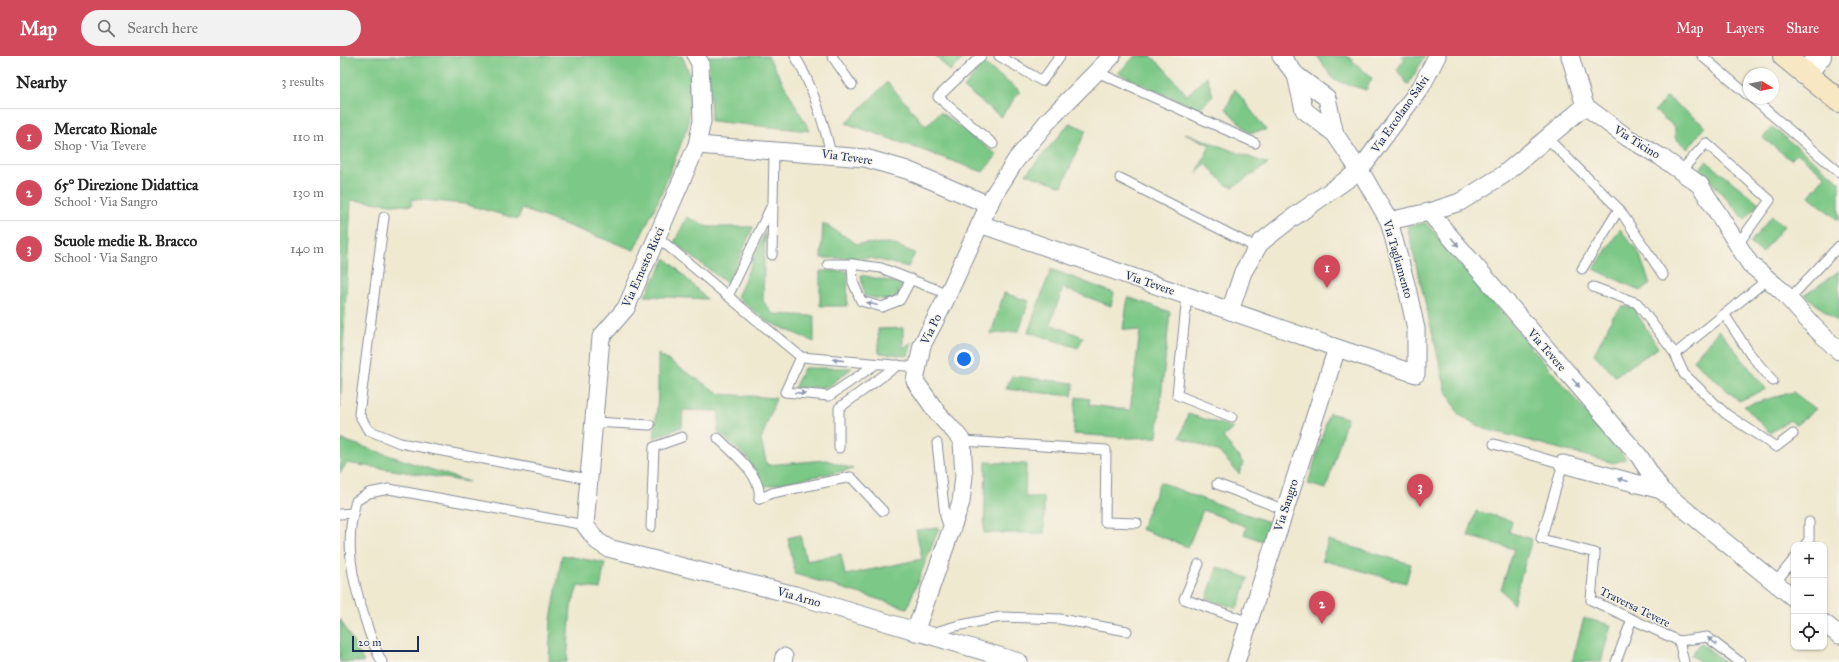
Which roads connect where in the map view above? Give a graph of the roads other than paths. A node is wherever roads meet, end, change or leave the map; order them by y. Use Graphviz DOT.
graph roads {
  1 [pos="696,56"];
  2 [pos="795,56"];
  3 [pos="832,56"];
  4 [pos="981,56"];
  5 [pos="999,56"];
  6 [pos="1060,56"];
  7 [pos="1281,56"];
  8 [pos="1437,56"];
  9 [pos="1570,56"];
  10 [pos="1702,56"];
  11 [pos="1784,56"];
  12 [pos="1820,56"];
  13 [pos="1102,62"];
  14 [pos="1805,74"];
  15 [pos="1296,75"];
  16 [pos="852,85"];
  17 [pos="1743,91"];
  18 [pos="1839,101"];
  19 [pos="1759,104"];
  20 [pos="1585,106"];
  21 [pos="1335,134"];
  22 [pos="1547,138"];
  23 [pos="1255,143"];
  24 [pos="697,144"];
  25 [pos="993,144"];
  26 [pos="774,151"];
  27 [pos="831,154"];
  28 [pos="1359,171"];
  29 [pos="1681,171"];
  30 [pos="1839,172"];
  31 [pos="1120,178"];
  32 [pos="773,203"];
  33 [pos="989,205"];
  34 [pos="1619,209"];
  35 [pos="1429,212"];
  36 [pos="384,217"];
  37 [pos="1389,221"];
  38 [pos="980,224"];
  39 [pos="656,236"];
  40 [pos="1738,244"];
  41 [pos="1839,246"];
  42 [pos="1257,248"];
  43 [pos="772,255"];
  44 [pos="828,264"];
  45 [pos="852,264"];
  46 [pos="1582,270"];
  47 [pos="1662,275"];
  48 [pos="911,279"];
  49 [pos="1768,279"];
  50 [pos="1593,287"];
  51 [pos="948,294"];
  52 [pos="728,296"];
  53 [pos="1187,296"];
  54 [pos="1789,299"];
  55 [pos="1230,311"];
  56 [pos="1724,314"];
  57 [pos="1337,348"];
  58 [pos="1839,351"];
  59 [pos="1675,354"];
  60 [pos="800,356"];
  61 [pos="876,364"];
  62 [pos="898,365"];
  63 [pos="917,367"];
  64 [pos="1416,374"];
  65 [pos="1773,381"];
  66 [pos="1232,417"];
  67 [pos="593,422"];
  68 [pos="650,426"];
  69 [pos="1793,434"];
  70 [pos="682,437"];
  71 [pos="718,438"];
  72 [pos="962,441"];
  73 [pos="937,443"];
  74 [pos="1494,444"];
  75 [pos="839,448"];
  76 [pos="1563,464"];
  77 [pos="588,480"];
  78 [pos="1217,484"];
  79 [pos="1661,490"];
  80 [pos="1285,510"];
  81 [pos="883,511"];
  82 [pos="353,513"];
  83 [pos="340,514"];
  84 [pos="1809,522"];
  85 [pos="1137,523"];
  86 [pos="585,524"];
  87 [pos="651,527"];
  88 [pos="951,533"];
  89 [pos="1807,542"];
  90 [pos="1791,563"];
  91 [pos="1199,564"];
  92 [pos="1775,583"];
  93 [pos="1791,596"];
  94 [pos="1632,618"];
  95 [pos="1249,622"];
  96 [pos="1827,625"];
  97 [pos="1127,631"];
  98 [pos="921,633"];
  99 [pos="1839,635"];
  100 [pos="1679,642"];
  101 [pos="382,662"];
  102 [pos="1019,662"];
  103 [pos="1236,662"];
  104 [pos="1616,662"];
  105 [pos="1684,662"];
  106 [pos="1740,662"];
  1 -- 24 [label="street, Via Ernesto Ricci"];
  2 -- 27 [label="lane"];
  3 -- 16 [label="lane"];
  4 -- 25 [label="lane"];
  5 -- 6 [label="lane"];
  7 -- 15 [label="street, Via Tagliamento"];
  8 -- 28 [label="street, Via Ercolano Salvi"];
  9 -- 20 [label="street"];
  10 -- 17 [label="lane"];
  11 -- 14 [label="main road"];
  12 -- 14 [label="street"];
  13 -- 23 [label="lane"];
  13 -- 33 [label="street, Via Po"];
  14 -- 18 [label="main road"];
  15 -- 21 [label="street, Via Tagliamento"];
  15 -- 21 [label="street, Via Tagliamento"];
  19 -- 30 [label="lane"];
  20 -- 22 [label="street"];
  20 -- 29 [label="street, Via Ticino"];
  21 -- 28 [label="street, Via Tagliamento"];
  22 -- 34 [label="lane"];
  22 -- 35 [label="street"];
  24 -- 26 [label="street, Via Tevere"];
  24 -- 39 [label="street, Via Ernesto Ricci"];
  26 -- 27 [label="street, Via Tevere"];
  26 -- 32 [label="lane"];
  27 -- 33 [label="street, Via Tevere"];
  28 -- 37 [label="street, Via Tagliamento"];
  28 -- 42 [label="street"];
  29 -- 40 [label="street, Via Ticino"];
  29 -- 40 [label="lane"];
  31 -- 42 [label="lane"];
  32 -- 43 [label="lane"];
  32 -- 52 [label="lane"];
  33 -- 38 [label="street, Via Po"];
  34 -- 46 [label="lane"];
  34 -- 47 [label="lane"];
  35 -- 37 [label="street"];
  35 -- 79 [label="street, Via Tevere, one-way"];
  36 -- 77 [label="lane"];
  37 -- 64 [label="street, Via Tagliamento"];
  38 -- 51 [label="street, Via Po"];
  38 -- 53 [label="street, Via Tevere"];
  39 -- 52 [label="lane"];
  39 -- 67 [label="street, Via Ernesto Ricci"];
  40 -- 49 [label="street, Via Ticino"];
  41 -- 54 [label="lane"];
  42 -- 55 [label="street"];
  44 -- 45 [label="lane"];
  45 -- 48 [label="lane"];
  48 -- 45 [label="lane, one-way"];
  48 -- 51 [label="lane"];
  49 -- 54 [label="street, Via Ticino"];
  49 -- 56 [label="lane"];
  50 -- 59 [label="lane"];
  51 -- 63 [label="street, Via Po"];
  52 -- 60 [label="lane"];
  53 -- 55 [label="street, Via Tevere"];
  53 -- 66 [label="lane"];
  54 -- 58 [label="street, Via Ticino"];
  55 -- 57 [label="street, Via Tevere"];
  56 -- 59 [label="lane"];
  56 -- 65 [label="lane"];
  57 -- 64 [label="street, Via Tevere"];
  57 -- 80 [label="street, Via Sangro"];
  59 -- 69 [label="lane"];
  61 -- 60 [label="lane, one-way"];
  60 -- 61 [label="lane, one-way"];
  61 -- 62 [label="lane"];
  62 -- 63 [label="lane"];
  62 -- 75 [label="lane"];
  63 -- 72 [label="street, Via Po"];
  67 -- 68 [label="lane"];
  67 -- 77 [label="street, Via Ernesto Ricci"];
  70 -- 87 [label="lane"];
  71 -- 81 [label="lane"];
  72 -- 85 [label="lane"];
  72 -- 88 [label="street"];
  73 -- 88 [label="lane"];
  74 -- 76 [label="lane, Via Tevere"];
  79 -- 76 [label="street, Via Tevere, one-way"];
  76 -- 94 [label="lane, Traversa Tevere"];
  77 -- 86 [label="street, Via Ernesto Ricci"];
  78 -- 80 [label="lane"];
  79 -- 92 [label="street, Via Tevere"];
  80 -- 95 [label="street, Via Sangro"];
  82 -- 83 [label="lane"];
  82 -- 86 [label="lane"];
  82 -- 101 [label="lane"];
  84 -- 89 [label="lane"];
  86 -- 98 [label="street, Via Arno"];
  88 -- 98 [label="street"];
  90 -- 92 [label="lane"];
  91 -- 95 [label="lane"];
  92 -- 93 [label="street, Via Tevere"];
  94 -- 100 [label="lane, Traversa Tevere"];
  94 -- 104 [label="lane"];
  95 -- 103 [label="street, Via Sangro"];
  96 -- 99 [label="street"];
  97 -- 98 [label="lane"];
  98 -- 102 [label="street, Via Arno"];
  100 -- 105 [label="lane, Traversa Tevere"];
  106 -- 100 [label="lane, Traversa Tevere, one-way"];
}
